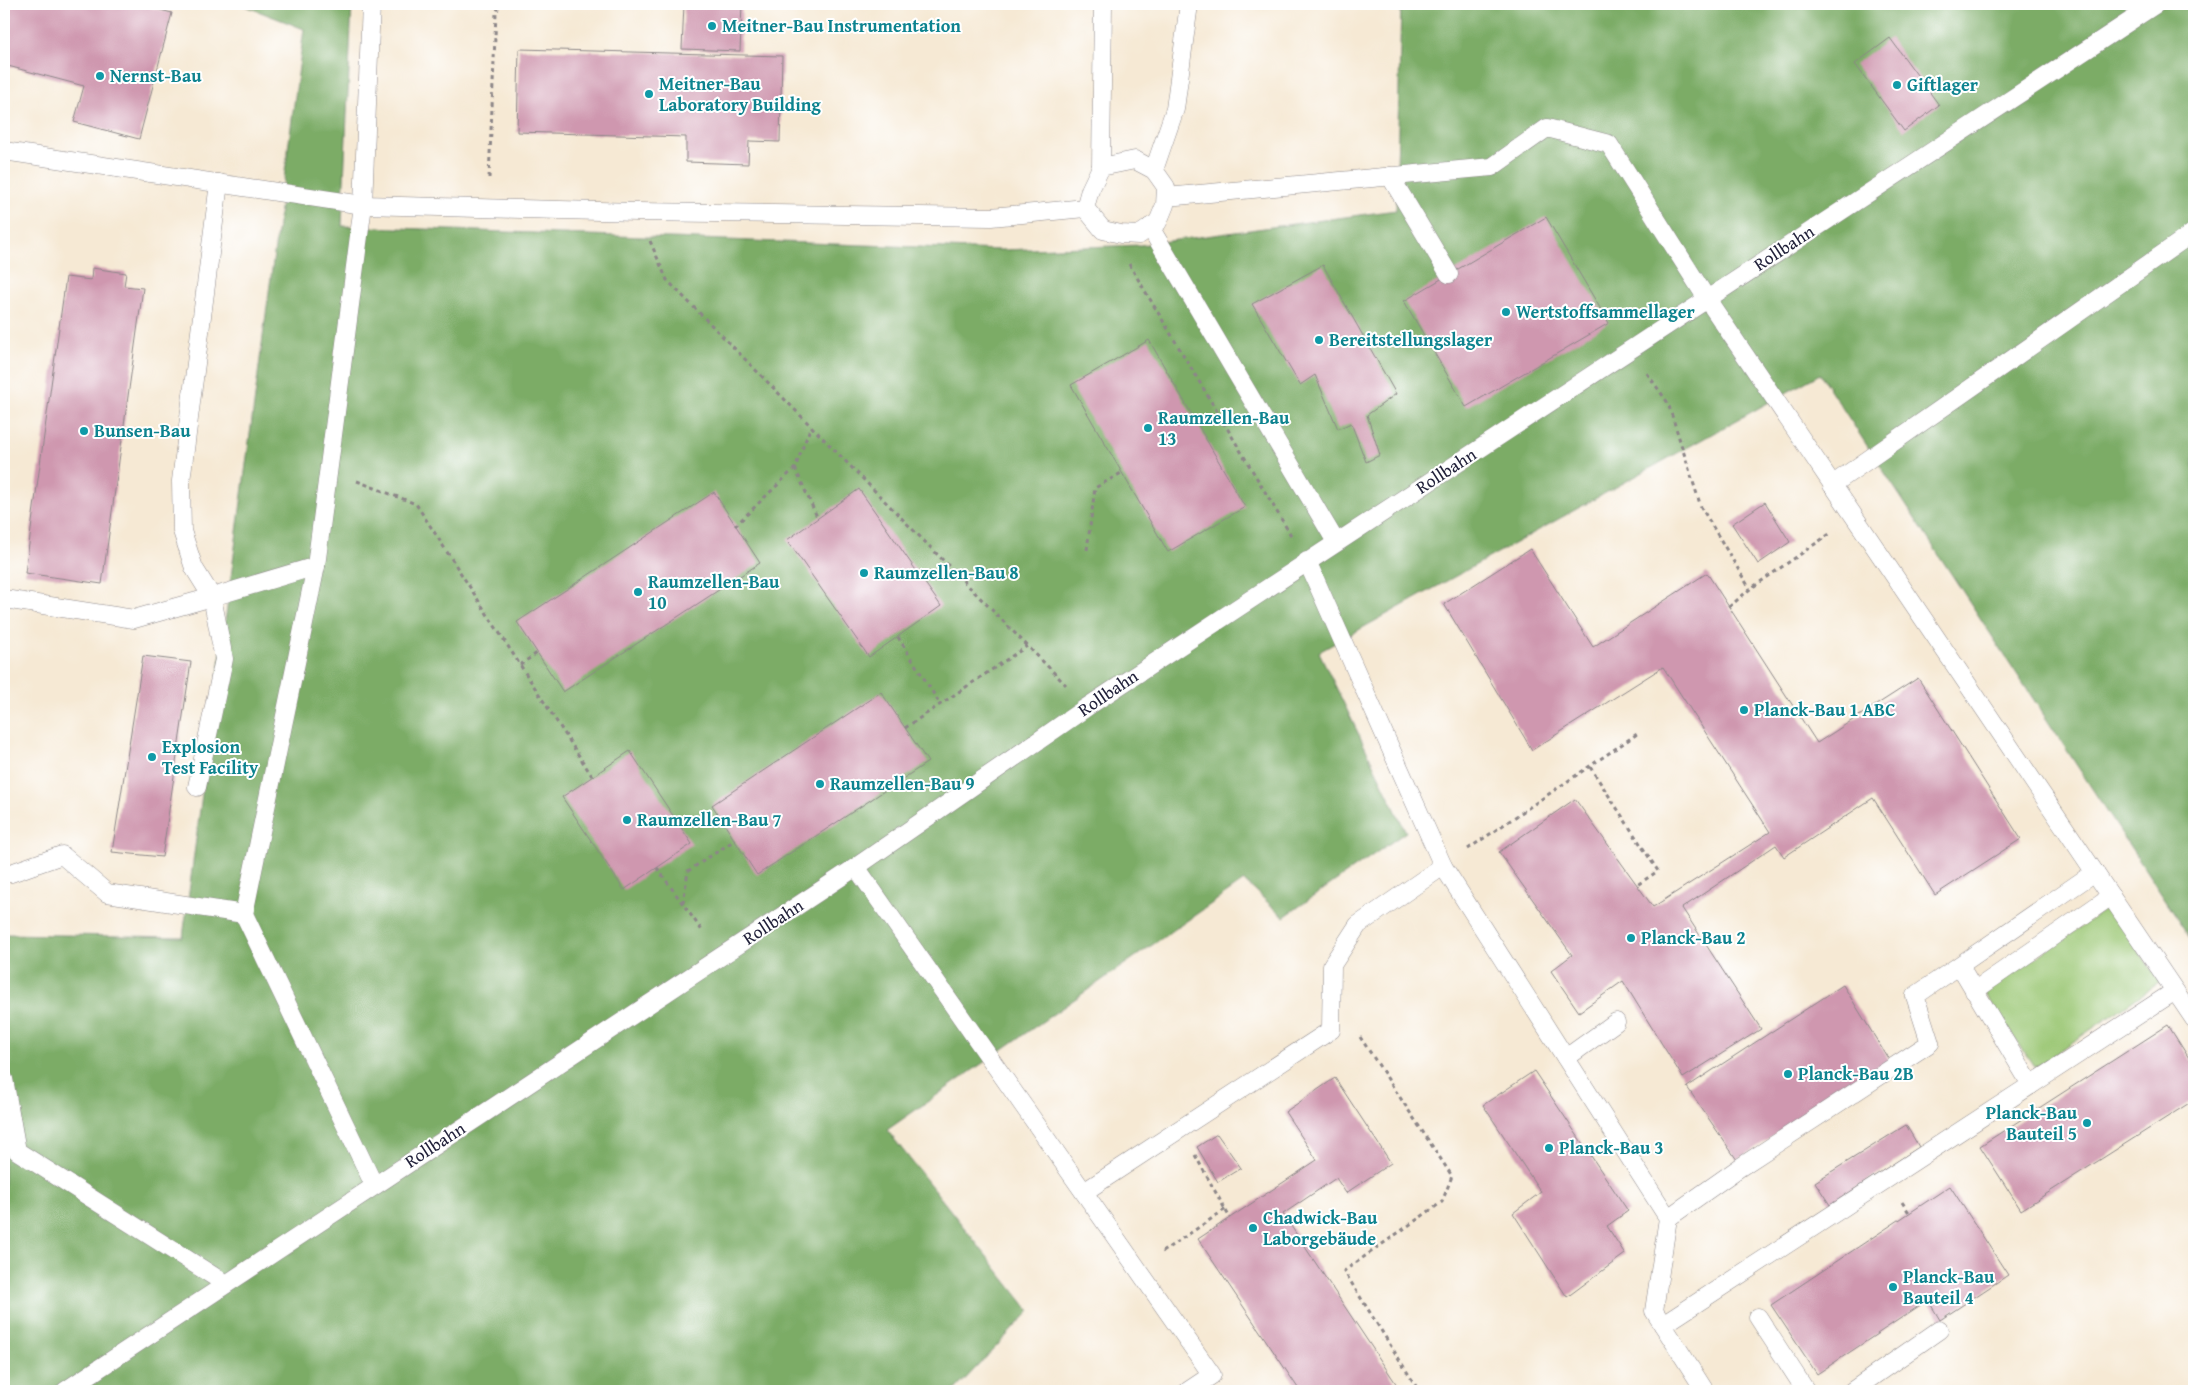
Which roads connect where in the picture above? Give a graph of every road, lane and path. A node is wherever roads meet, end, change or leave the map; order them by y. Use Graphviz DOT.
graph roads {
  1 [pos="371,4"];
  2 [pos="500,4"];
  3 [pos="1103,4"];
  4 [pos="1189,4"];
  5 [pos="2156,4"];
  6 [pos="4,151"];
  7 [pos="1100,167"];
  8 [pos="1154,170"];
  9 [pos="1390,176"];
  10 [pos="219,183"];
  11 [pos="1166,197"];
  12 [pos="363,205"];
  13 [pos="1085,208"];
  14 [pos="488,209"];
  15 [pos="638,212"];
  16 [pos="1150,227"];
  17 [pos="1110,231"];
  18 [pos="2194,232"];
  19 [pos="1449,274"];
  20 [pos="1707,300"];
  21 [pos="1630,349"];
  22 [pos="811,426"];
  23 [pos="795,468"];
  24 [pos="328,469"];
  25 [pos="1123,472"];
  26 [pos="1832,485"];
  27 [pos="818,518"];
  28 [pos="1854,518"];
  29 [pos="736,526"];
  30 [pos="1336,542"];
  31 [pos="1087,550"];
  32 [pos="1307,561"];
  33 [pos="316,566"];
  34 [pos="1750,589"];
  35 [pos="212,597"];
  36 [pos="4,599"];
  37 [pos="1729,607"];
  38 [pos="898,637"];
  39 [pos="1027,646"];
  40 [pos="537,653"];
  41 [pos="520,665"];
  42 [pos="940,704"];
  43 [pos="1087,707"];
  44 [pos="905,728"];
  45 [pos="1638,734"];
  46 [pos="1590,766"];
  47 [pos="592,776"];
  48 [pos="197,787"];
  49 [pos="735,840"];
  50 [pos="1443,866"];
  51 [pos="856,867"];
  52 [pos="657,868"];
  53 [pos="2094,872"];
  54 [pos="4,873"];
  55 [pos="1637,885"];
  56 [pos="2111,896"];
  57 [pos="683,903"];
  58 [pos="244,914"];
  59 [pos="721,956"];
  60 [pos="1960,966"];
  61 [pos="1974,991"];
  62 [pos="2176,991"];
  63 [pos="2194,1018"];
  64 [pos="1616,1022"];
  65 [pos="1331,1030"];
  66 [pos="1566,1058"];
  67 [pos="4,1079"];
  68 [pos="2031,1085"];
  69 [pos="1181,1129"];
  70 [pos="374,1185"];
  71 [pos="1084,1192"];
  72 [pos="1226,1209"];
  73 [pos="1230,1218"];
  74 [pos="1668,1218"];
  75 [pos="1138,1268"];
  76 [pos="226,1284"];
  77 [pos="1758,1317"];
  78 [pos="1663,1325"];
  79 [pos="1939,1330"];
  80 [pos="65,1391"];
  81 [pos="1188,1391"];
  82 [pos="1419,1391"];
  83 [pos="1705,1391"];
  84 [pos="1806,1391"];
  85 [pos="1852,1391"];
  1 -- 12 [label="lane"];
  2 -- 14 [label="path"];
  3 -- 7 [label="lane"];
  4 -- 8 [label="lane"];
  5 -- 20 [label="lane, Rollbahn"];
  6 -- 10 [label="lane"];
  7 -- 8 [label="lane"];
  7 -- 13 [label="lane"];
  8 -- 11 [label="lane"];
  9 -- 11 [label="lane"];
  9 -- 19 [label="lane"];
  9 -- 20 [label="lane"];
  10 -- 12 [label="lane"];
  10 -- 35 [label="lane"];
  11 -- 16 [label="lane"];
  12 -- 14 [label="lane"];
  12 -- 24 [label="lane"];
  13 -- 15 [label="lane"];
  13 -- 17 [label="lane"];
  14 -- 15 [label="lane"];
  15 -- 22 [label="path"];
  16 -- 17 [label="lane"];
  16 -- 30 [label="lane"];
  17 -- 32 [label="path"];
  18 -- 26 [label="lane"];
  20 -- 21 [label="lane, Rollbahn"];
  20 -- 26 [label="lane"];
  21 -- 30 [label="lane, Rollbahn"];
  21 -- 34 [label="path"];
  22 -- 23 [label="path"];
  22 -- 39 [label="path"];
  23 -- 27 [label="path"];
  23 -- 29 [label="path"];
  24 -- 33 [label="lane"];
  24 -- 41 [label="path"];
  25 -- 31 [label="path"];
  26 -- 28 [label="lane"];
  28 -- 34 [label="path"];
  28 -- 53 [label="lane"];
  30 -- 32 [label="lane, Rollbahn"];
  32 -- 43 [label="lane, Rollbahn"];
  32 -- 50 [label="lane"];
  33 -- 35 [label="lane"];
  33 -- 58 [label="lane"];
  34 -- 37 [label="path"];
  35 -- 36 [label="lane"];
  35 -- 48 [label="lane"];
  38 -- 42 [label="path"];
  39 -- 42 [label="path"];
  39 -- 43 [label="path"];
  40 -- 41 [label="path"];
  41 -- 47 [label="path"];
  42 -- 44 [label="path"];
  43 -- 51 [label="lane, Rollbahn"];
  45 -- 46 [label="path"];
  46 -- 50 [label="path"];
  46 -- 55 [label="path"];
  49 -- 57 [label="path"];
  50 -- 65 [label="lane"];
  50 -- 66 [label="lane"];
  51 -- 59 [label="lane, Rollbahn"];
  51 -- 71 [label="lane"];
  52 -- 57 [label="path"];
  53 -- 56 [label="lane"];
  53 -- 60 [label="lane"];
  54 -- 58 [label="lane"];
  56 -- 61 [label="lane"];
  56 -- 62 [label="lane"];
  57 -- 59 [label="path"];
  58 -- 70 [label="lane"];
  59 -- 70 [label="lane, Rollbahn"];
  60 -- 61 [label="lane"];
  60 -- 74 [label="lane"];
  61 -- 68 [label="lane"];
  62 -- 63 [label="lane"];
  62 -- 68 [label="lane"];
  64 -- 66 [label="lane"];
  65 -- 69 [label="lane"];
  65 -- 82 [label="path"];
  66 -- 74 [label="lane"];
  67 -- 76 [label="lane"];
  68 -- 78 [label="lane"];
  69 -- 71 [label="lane"];
  69 -- 72 [label="path"];
  70 -- 76 [label="lane, Rollbahn"];
  71 -- 75 [label="lane"];
  72 -- 73 [label="path"];
  72 -- 75 [label="path"];
  74 -- 78 [label="lane"];
  75 -- 81 [label="lane"];
  76 -- 80 [label="lane, Rollbahn"];
  77 -- 84 [label="lane"];
  78 -- 83 [label="lane"];
  79 -- 85 [label="lane"];
}
